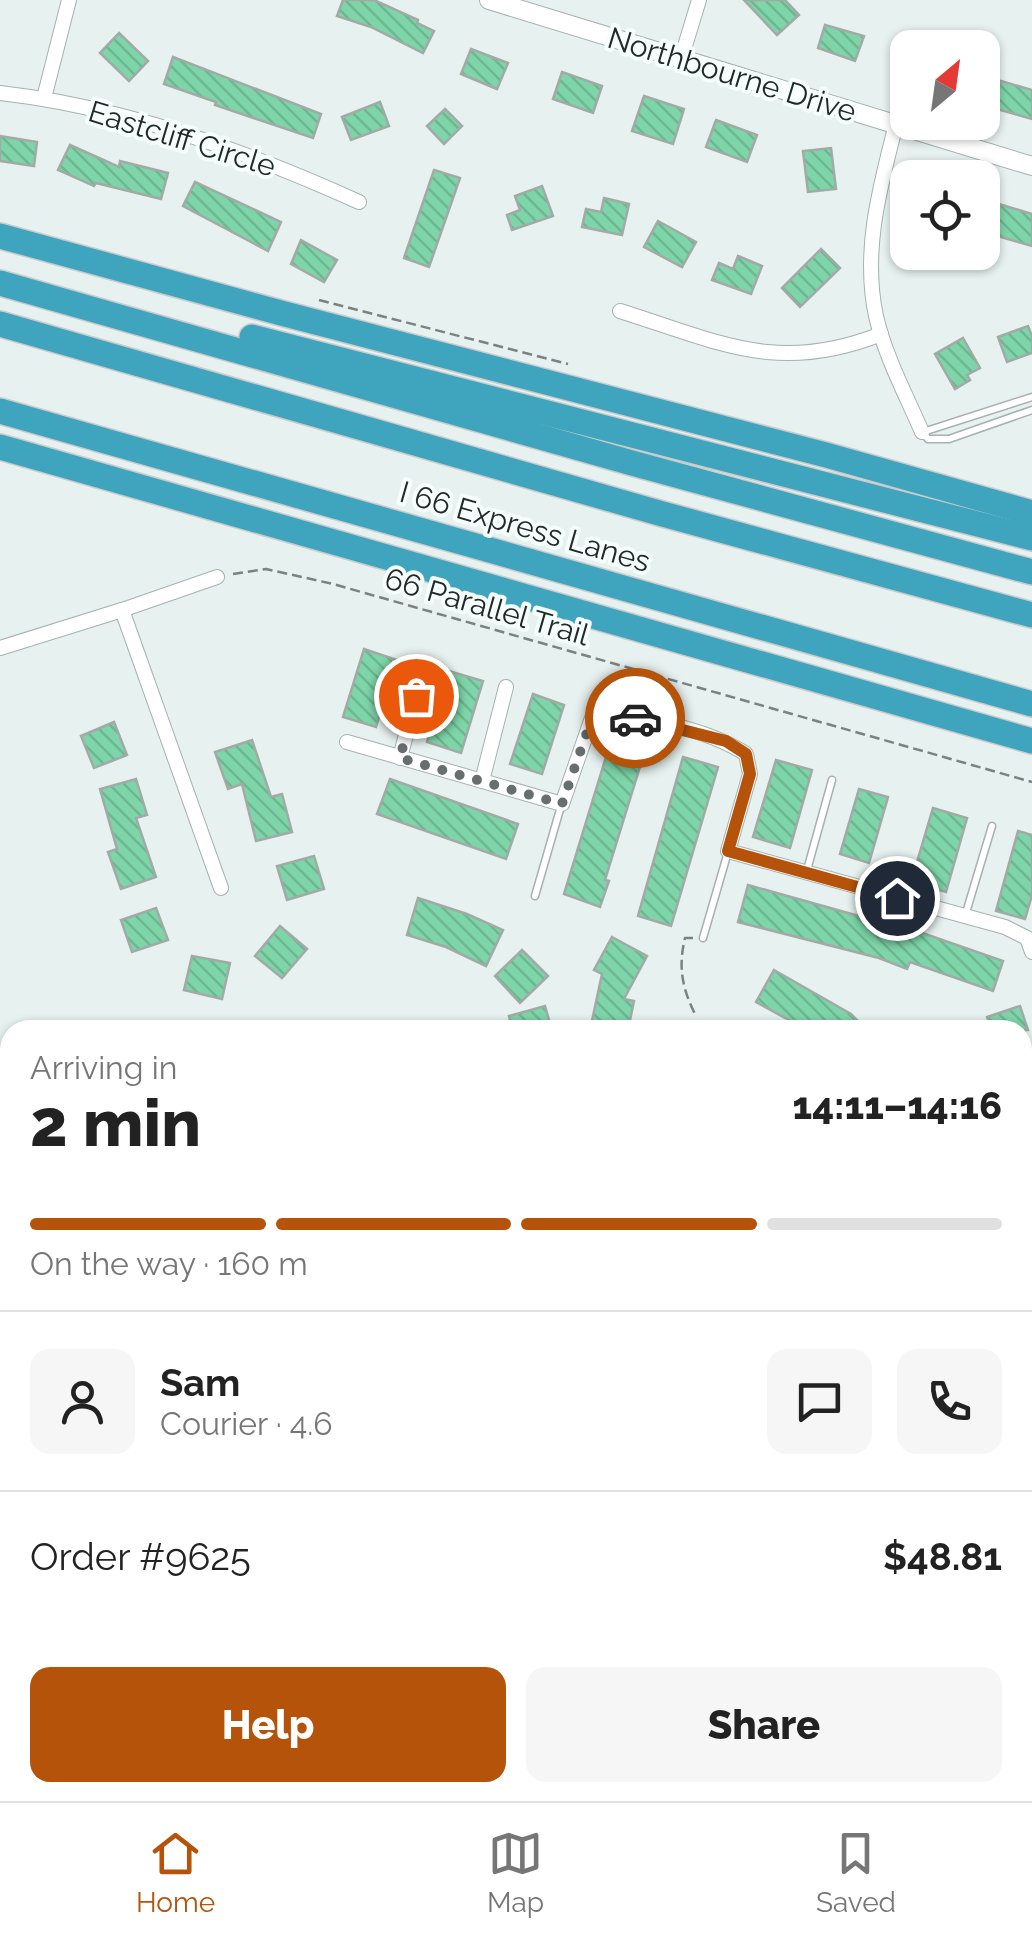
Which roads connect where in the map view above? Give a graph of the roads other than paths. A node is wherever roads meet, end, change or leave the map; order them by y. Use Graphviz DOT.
graph roads {
  1 [pos="68,0"];
  2 [pos="489,0"];
  3 [pos="698,0"];
  4 [pos="681,59"];
  5 [pos="0,93"];
  6 [pos="44,98"];
  7 [pos="890,122"];
  8 [pos="892,140"];
  9 [pos="948,140"];
  10 [pos="1032,166"];
  11 [pos="359,202"];
  12 [pos="0,236"];
  13 [pos="0,281"];
  14 [pos="620,311"];
  15 [pos="0,324"];
  16 [pos="881,334"];
  17 [pos="1032,397"];
  18 [pos="1032,410"];
  19 [pos="0,411"];
  20 [pos="922,432"];
  21 [pos="0,447"];
  22 [pos="1032,513"];
  23 [pos="1032,538"];
  24 [pos="1032,572"];
  25 [pos="216,576"];
  26 [pos="122,610"];
  27 [pos="1032,615"];
  28 [pos="0,648"];
  29 [pos="424,666"];
  30 [pos="506,688"];
  31 [pos="1032,704"];
  32 [pos="1032,741"];
  33 [pos="347,742"];
  34 [pos="400,758"];
  35 [pos="832,780"];
  36 [pos="482,781"];
  37 [pos="562,804"];
  38 [pos="992,826"];
  39 [pos="728,851"];
  40 [pos="806,872"];
  41 [pos="221,888"];
  42 [pos="534,896"];
  43 [pos="965,918"];
  44 [pos="702,938"];
  45 [pos="1032,952"];
  1 -- 6 [label="street"];
  2 -- 4 [label="street, Northbourne Drive"];
  3 -- 4 [label="street"];
  4 -- 7 [label="street, Northbourne Drive"];
  5 -- 6 [label="street, Eastcliff Circle"];
  6 -- 11 [label="street, Eastcliff Circle"];
  8 -- 16 [label="street"];
  9 -- 10 [label="street, Northbourne Drive"];
  12 -- 22 [label="highway"];
  13 -- 23 [label="highway"];
  13 -- 24 [label="highway"];
  14 -- 16 [label="street"];
  15 -- 27 [label="highway, I 66 Express Lanes"];
  16 -- 20 [label="street"];
  17 -- 20 [label="lane"];
  18 -- 20 [label="lane"];
  19 -- 31 [label="highway, I 66 Express Lanes"];
  21 -- 32 [label="highway"];
  25 -- 26 [label="street"];
  26 -- 28 [label="street"];
  26 -- 41 [label="street"];
  29 -- 34 [label="street"];
  30 -- 36 [label="street"];
  33 -- 34 [label="street"];
  34 -- 36 [label="street"];
  35 -- 40 [label="lane"];
  36 -- 37 [label="street"];
  37 -- 39 [label="street"];
  37 -- 42 [label="lane"];
  38 -- 43 [label="lane"];
  39 -- 40 [label="street"];
  39 -- 44 [label="lane"];
  40 -- 43 [label="street"];
  43 -- 45 [label="street"];
}
